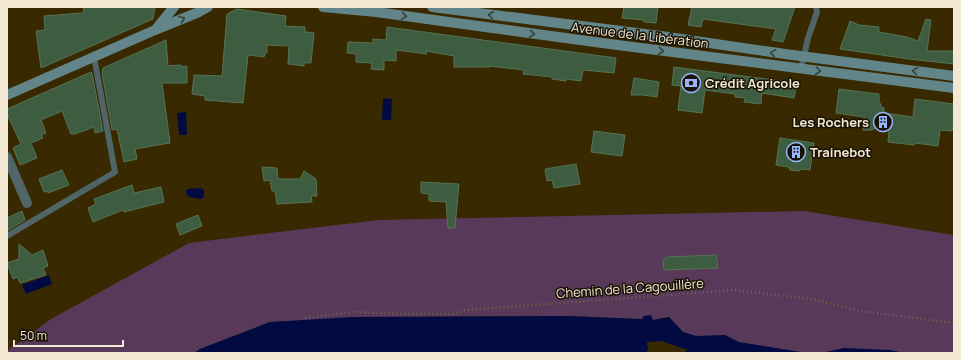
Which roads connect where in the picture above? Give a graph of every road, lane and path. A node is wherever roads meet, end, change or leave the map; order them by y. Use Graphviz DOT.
graph roads {
  1 [pos="174,7"];
  2 [pos="208,7"];
  3 [pos="323,7"];
  4 [pos="432,7"];
  5 [pos="816,7"];
  6 [pos="341,8"];
  7 [pos="507,17"];
  8 [pos="604,29"];
  9 [pos="155,30"];
  10 [pos="504,30"];
  11 [pos="602,44"];
  12 [pos="757,50"];
  13 [pos="94,57"];
  14 [pos="803,57"];
  15 [pos="755,63"];
  16 [pos="895,68"];
  17 [pos="802,69"];
  18 [pos="954,76"];
  19 [pos="893,80"];
  20 [pos="954,88"];
  21 [pos="7,95"];
  22 [pos="7,157"];
  23 [pos="27,203"];
  24 [pos="7,236"];
  25 [pos="305,318"];
  26 [pos="954,323"];
  1 -- 9 [label="main road"];
  9 -- 2 [label="main road, one-way"];
  3 -- 6 [label="main road, Avenue de la Libération"];
  7 -- 4 [label="main road, Avenue de la Libération, one-way"];
  5 -- 14 [label="lane"];
  6 -- 10 [label="main road, Avenue de la Libération, one-way"];
  7 -- 8 [label="main road, Avenue de la Libération"];
  7 -- 10 [label="lane"];
  8 -- 11 [label="lane"];
  8 -- 12 [label="main road, Avenue de la Libération"];
  9 -- 13 [label="main road"];
  10 -- 11 [label="main road, Avenue de la Libération, one-way"];
  11 -- 15 [label="main road, Avenue de la Libération, one-way"];
  14 -- 12 [label="main road, Avenue de la Libération, one-way"];
  12 -- 15 [label="lane"];
  13 -- 21 [label="main road"];
  13 -- 24 [label="lane"];
  14 -- 16 [label="main road, Avenue de la Libération"];
  14 -- 17 [label="lane"];
  15 -- 17 [label="main road, Avenue de la Libération"];
  18 -- 16 [label="main road, Avenue de la Libération, one-way"];
  16 -- 19 [label="lane"];
  17 -- 19 [label="main road, Avenue de la Libération, one-way"];
  19 -- 20 [label="main road, Avenue de la Libération"];
  22 -- 23 [label="street"];
  25 -- 26 [label="path, Chemin de la Cagouillère"];
}
